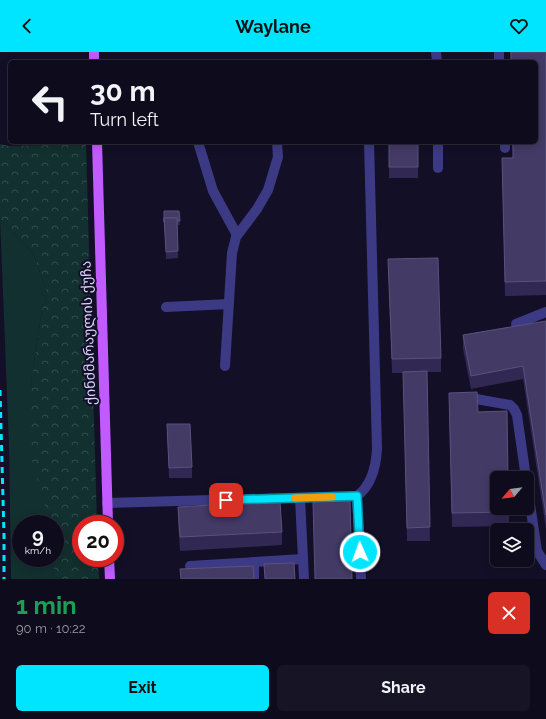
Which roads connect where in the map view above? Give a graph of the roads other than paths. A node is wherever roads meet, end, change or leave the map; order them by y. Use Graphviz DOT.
graph roads {
  1 [pos="96,144"];
  2 [pos="199,144"];
  3 [pos="277,144"];
  4 [pos="369,144"];
  5 [pos="438,144"];
  6 [pos="438,168"];
  7 [pos="237,235"];
  8 [pos="229,304"];
  9 [pos="166,307"];
  10 [pos="546,312"];
  11 [pos="516,324"];
  12 [pos="225,366"];
  13 [pos="464,397"];
  14 [pos="525,471"];
  15 [pos="357,496"];
  16 [pos="300,498"];
  17 [pos="107,503"];
  18 [pos="108,515"];
  19 [pos="532,515"];
  20 [pos="303,559"];
  21 [pos="254,562"];
  22 [pos="546,565"];
  23 [pos="190,566"];
  24 [pos="109,567"];
  25 [pos="110,579"];
  26 [pos="254,579"];
  27 [pos="304,579"];
  28 [pos="361,579"];
  1 -- 17 [label="main road, ქინძმარაულის ქუჩა"];
  2 -- 7 [label="street"];
  3 -- 7 [label="street"];
  4 -- 15 [label="street"];
  5 -- 6 [label="street"];
  7 -- 8 [label="street"];
  8 -- 9 [label="street"];
  8 -- 12 [label="street"];
  10 -- 11 [label="street"];
  13 -- 14 [label="street"];
  15 -- 16 [label="street"];
  15 -- 28 [label="street"];
  16 -- 17 [label="street"];
  16 -- 20 [label="street"];
  17 -- 18 [label="main road, ქინძმარაულის ქუჩა"];
  19 -- 22 [label="street"];
  20 -- 21 [label="street"];
  20 -- 27 [label="street"];
  21 -- 23 [label="street"];
  21 -- 26 [label="street"];
  24 -- 25 [label="main road"];
}
